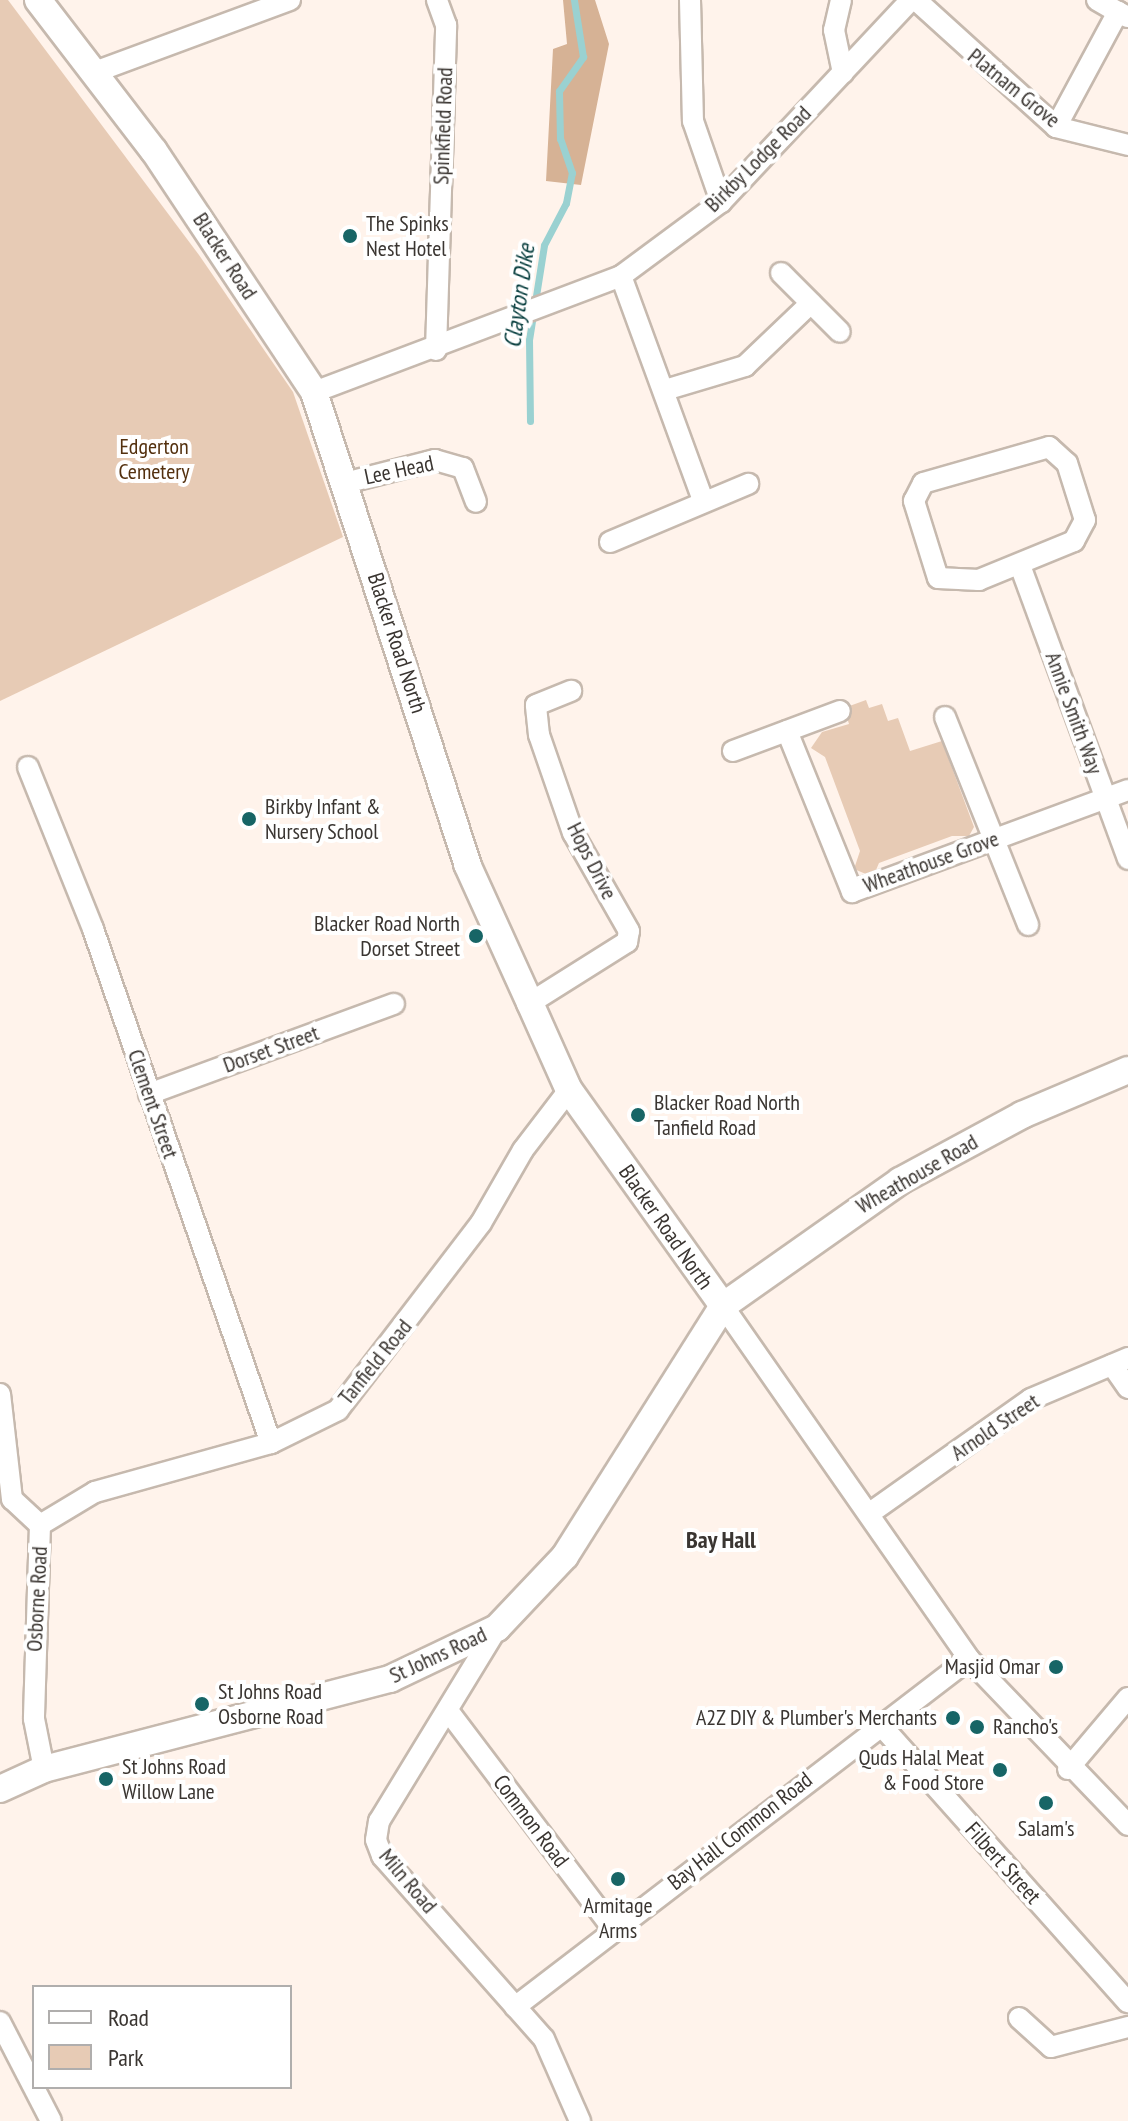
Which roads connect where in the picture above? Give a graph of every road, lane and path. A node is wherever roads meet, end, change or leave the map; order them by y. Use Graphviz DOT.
graph roads {
  1 [pos="38,0"];
  2 [pos="290,0"];
  3 [pos="437,0"];
  4 [pos="690,0"];
  5 [pos="841,0"];
  6 [pos="913,0"];
  7 [pos="1097,0"];
  8 [pos="1123,14"];
  9 [pos="95,72"];
  10 [pos="843,73"];
  11 [pos="1056,127"];
  12 [pos="1128,145"];
  13 [pos="721,202"];
  14 [pos="781,273"];
  15 [pos="621,276"];
  16 [pos="811,303"];
  17 [pos="840,332"];
  18 [pos="436,350"];
  19 [pos="665,390"];
  20 [pos="314,392"];
  21 [pos="345,483"];
  22 [pos="748,484"];
  23 [pos="703,500"];
  24 [pos="476,502"];
  25 [pos="363,539"];
  26 [pos="610,542"];
  27 [pos="1021,568"];
  28 [pos="571,691"];
  29 [pos="840,711"];
  30 [pos="945,717"];
  31 [pos="787,731"];
  32 [pos="733,751"];
  33 [pos="28,767"];
  34 [pos="1128,790"];
  35 [pos="1106,798"];
  36 [pos="993,840"];
  37 [pos="1128,859"];
  38 [pos="1028,925"];
  39 [pos="530,1003"];
  40 [pos="394,1004"];
  41 [pos="1128,1070"];
  42 [pos="569,1090"];
  43 [pos="149,1094"];
  44 [pos="723,1306"];
  45 [pos="1120,1361"];
  46 [pos="1128,1388"];
  47 [pos="0,1394"];
  48 [pos="271,1443"];
  49 [pos="870,1513"];
  50 [pos="40,1525"];
  51 [pos="497,1628"];
  52 [pos="969,1659"];
  53 [pos="1128,1698"];
  54 [pos="449,1712"];
  55 [pos="879,1723"];
  56 [pos="44,1769"];
  57 [pos="1068,1769"];
  58 [pos="0,1789"];
  59 [pos="1128,1825"];
  60 [pos="613,1929"];
  61 [pos="1128,2002"];
  62 [pos="515,2007"];
  63 [pos="1019,2018"];
  64 [pos="0,2022"];
  65 [pos="1128,2027"];
  66 [pos="8,2059"];
  67 [pos="51,2121"];
  68 [pos="580,2121"];
  1 -- 9 [label="street, Blacker Road"];
  2 -- 9 [label="street"];
  3 -- 18 [label="street, Spinkfield Road"];
  4 -- 13 [label="street"];
  5 -- 10 [label="street"];
  6 -- 10 [label="street, Birkby Lodge Road"];
  6 -- 11 [label="street, Platnam Grove"];
  7 -- 8 [label="street"];
  8 -- 11 [label="street"];
  9 -- 20 [label="street, Blacker Road"];
  10 -- 13 [label="street, Birkby Lodge Road"];
  11 -- 12 [label="street, Platnam Grove"];
  13 -- 15 [label="street, Birkby Lodge Road"];
  14 -- 16 [label="street"];
  15 -- 18 [label="street, Birkby Lodge Road"];
  15 -- 19 [label="street"];
  16 -- 17 [label="street"];
  16 -- 19 [label="street"];
  18 -- 20 [label="street, Birkby Lodge Road"];
  19 -- 23 [label="street"];
  20 -- 21 [label="street, Blacker Road"];
  21 -- 24 [label="street, Lee Head"];
  21 -- 25 [label="street, Blacker Road"];
  22 -- 23 [label="street"];
  23 -- 26 [label="street"];
  25 -- 39 [label="street, Blacker Road North"];
  27 -- 27 [label="street"];
  27 -- 35 [label="street, Annie Smith Way"];
  28 -- 39 [label="street, Hops Drive"];
  29 -- 31 [label="street"];
  30 -- 36 [label="street"];
  31 -- 32 [label="street"];
  31 -- 36 [label="street, Wheathouse Grove"];
  33 -- 43 [label="street, Clement Street"];
  34 -- 35 [label="street, Wheathouse Grove"];
  35 -- 36 [label="street, Wheathouse Grove"];
  35 -- 37 [label="street, Annie Smith Way"];
  36 -- 38 [label="street"];
  39 -- 42 [label="street, Blacker Road North"];
  40 -- 43 [label="street, Dorset Street"];
  41 -- 44 [label="street, Wheathouse Road"];
  42 -- 44 [label="street, Blacker Road North"];
  42 -- 48 [label="street, Tanfield Road"];
  43 -- 48 [label="street, Clement Street"];
  44 -- 49 [label="street, Blacker Road North"];
  44 -- 51 [label="street, St Johns Road"];
  45 -- 46 [label="street"];
  45 -- 49 [label="street, Arnold Street"];
  47 -- 50 [label="street, Osborne Road"];
  48 -- 50 [label="street, Tanfield Road"];
  49 -- 52 [label="street, Blacker Road North"];
  50 -- 56 [label="street, Osborne Road"];
  51 -- 54 [label="street, Miln Road"];
  51 -- 56 [label="street, St Johns Road"];
  52 -- 55 [label="street, Bay Hall Common Road"];
  52 -- 57 [label="street, Blacker Road North"];
  53 -- 57 [label="street"];
  54 -- 60 [label="street, Common Road"];
  54 -- 62 [label="street, Miln Road"];
  55 -- 60 [label="street, Bay Hall Common Road"];
  55 -- 61 [label="street, Filbert Street"];
  56 -- 58 [label="street, St Johns Road"];
  57 -- 59 [label="street, Blacker Road North"];
  60 -- 62 [label="street, Bay Hall Common Road"];
  62 -- 68 [label="street, Miln Road"];
  63 -- 65 [label="street"];
  64 -- 66 [label="street"];
  66 -- 67 [label="street"];
}
